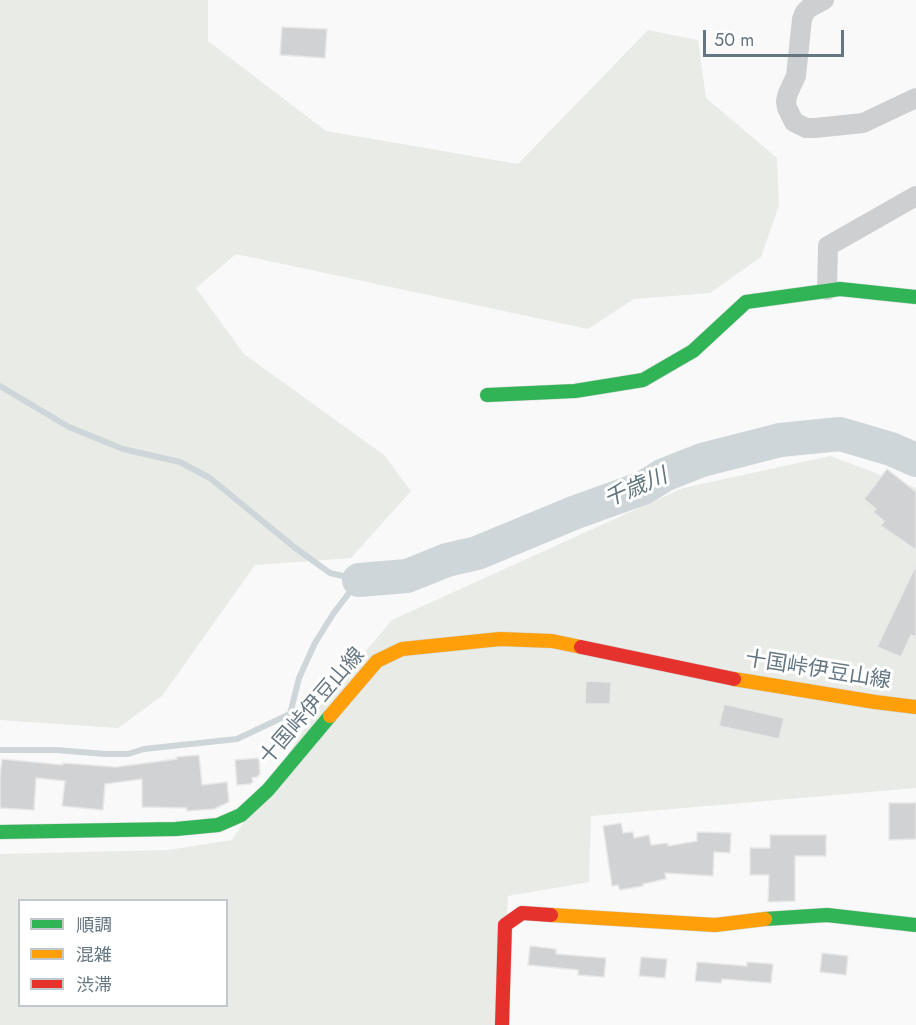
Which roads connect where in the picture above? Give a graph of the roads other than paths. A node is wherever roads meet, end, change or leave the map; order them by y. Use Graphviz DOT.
graph roads {
  1 [pos="824,0"];
  2 [pos="916,98"];
  3 [pos="916,196"];
  4 [pos="827,290"];
  5 [pos="916,297"];
  6 [pos="487,395"];
  7 [pos="916,707"];
  8 [pos="0,832"];
  9 [pos="916,925"];
  10 [pos="502,1025"];
  1 -- 2 [label="street"];
  3 -- 4 [label="street"];
  4 -- 5 [label="main road"];
  4 -- 6 [label="main road"];
  7 -- 8 [label="main road, 十国峠伊豆山線"];
  9 -- 10 [label="main road"];
}
